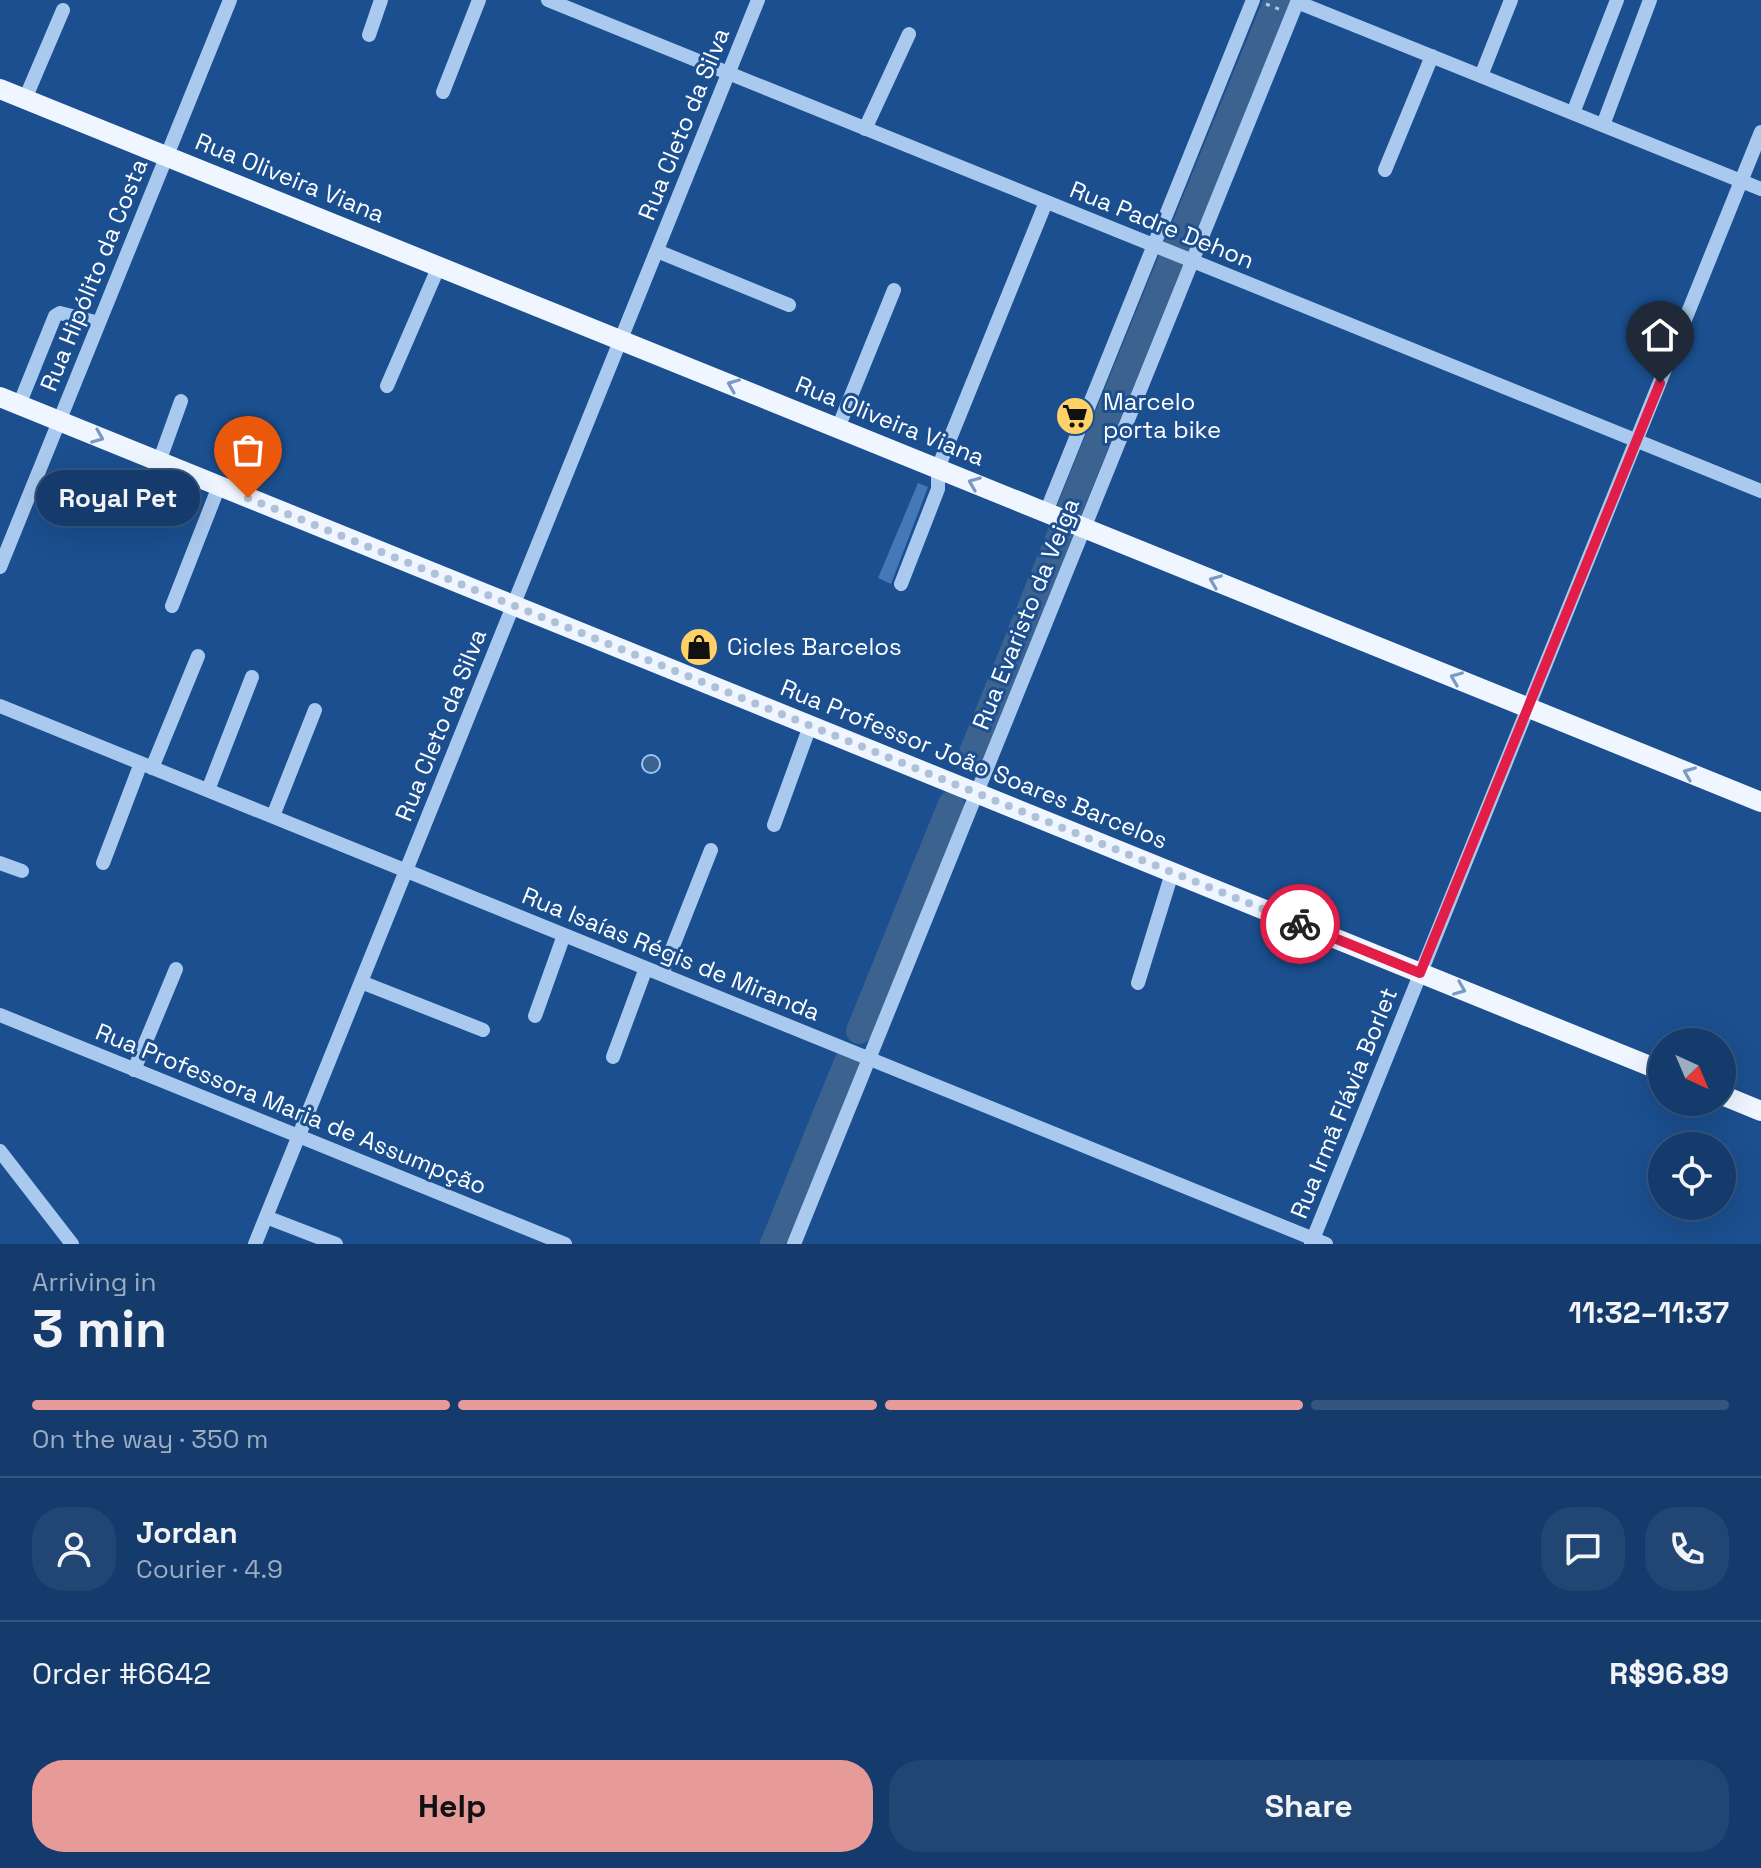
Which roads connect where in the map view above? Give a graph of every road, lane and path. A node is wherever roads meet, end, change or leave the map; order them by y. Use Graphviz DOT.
graph roads {
  1 [pos="381,0"];
  2 [pos="479,0"];
  3 [pos="548,0"];
  4 [pos="758,0"];
  5 [pos="1254,0"];
  6 [pos="1511,0"];
  7 [pos="1617,0"];
  8 [pos="1650,0"];
  9 [pos="224,2"];
  10 [pos="1296,5"];
  11 [pos="63,10"];
  12 [pos="909,34"];
  13 [pos="369,35"];
  14 [pos="1432,56"];
  15 [pos="729,73"];
  16 [pos="1481,76"];
  17 [pos="0,89"];
  18 [pos="443,92"];
  19 [pos="25,99"];
  20 [pos="1573,113"];
  21 [pos="1603,125"];
  22 [pos="865,129"];
  23 [pos="1761,132"];
  24 [pos="167,156"];
  25 [pos="1385,170"];
  26 [pos="1741,181"];
  27 [pos="1761,189"];
  28 [pos="1046,202"];
  29 [pos="1154,245"];
  30 [pos="657,251"];
  31 [pos="1192,261"];
  32 [pos="439,266"];
  33 [pos="894,290"];
  34 [pos="789,305"];
  35 [pos="99,323"];
  36 [pos="621,340"];
  37 [pos="387,386"];
  38 [pos="10,401"];
  39 [pos="181,401"];
  40 [pos="59,421"];
  41 [pos="838,428"];
  42 [pos="1636,441"];
  43 [pos="159,462"];
  44 [pos="938,468"];
  45 [pos="219,486"];
  46 [pos="1761,491"];
  47 [pos="1046,512"];
  48 [pos="1084,528"];
  49 [pos="0,567"];
  50 [pos="901,584"];
  51 [pos="513,605"];
  52 [pos="172,606"];
  53 [pos="198,656"];
  54 [pos="252,677"];
  55 [pos="0,706"];
  56 [pos="1528,708"];
  57 [pos="315,710"];
  58 [pos="810,726"];
  59 [pos="147,765"];
  60 [pos="208,790"];
  61 [pos="977,793"];
  62 [pos="1761,802"];
  63 [pos="273,816"];
  64 [pos="774,825"];
  65 [pos="711,850"];
  66 [pos="0,863"];
  67 [pos="103,863"];
  68 [pos="22,871"];
  69 [pos="406,871"];
  70 [pos="1172,873"];
  71 [pos="564,935"];
  72 [pos="646,968"];
  73 [pos="176,969"];
  74 [pos="1420,973"];
  75 [pos="662,974"];
  76 [pos="361,982"];
  77 [pos="1138,983"];
  78 [pos="0,1015"];
  79 [pos="535,1016"];
  80 [pos="483,1030"];
  81 [pos="613,1057"];
  82 [pos="869,1059"];
  83 [pos="1648,1065"];
  84 [pos="134,1070"];
  85 [pos="1736,1101"];
  86 [pos="1761,1111"];
  87 [pos="299,1136"];
  88 [pos="0,1151"];
  89 [pos="266,1217"];
  90 [pos="1316,1242"];
  91 [pos="72,1244"];
  92 [pos="255,1244"];
  93 [pos="336,1244"];
  94 [pos="565,1244"];
  95 [pos="794,1244"];
  1 -- 13 [label="street"];
  2 -- 18 [label="street"];
  3 -- 15 [label="street, Rua Padre Dehon"];
  4 -- 15 [label="street, Rua Cleto da Silva"];
  5 -- 10 [label="path"];
  5 -- 29 [label="street, Rua Evaristo da Veiga"];
  6 -- 16 [label="street"];
  7 -- 20 [label="street"];
  8 -- 21 [label="street"];
  9 -- 24 [label="street, Rua Hipólito da Costa"];
  10 -- 14 [label="street"];
  10 -- 31 [label="street, Rua Evaristo da Veiga"];
  11 -- 19 [label="street"];
  12 -- 22 [label="street"];
  14 -- 16 [label="street"];
  14 -- 25 [label="street"];
  15 -- 22 [label="street, Rua Padre Dehon"];
  15 -- 30 [label="street, Rua Cleto da Silva"];
  16 -- 20 [label="street"];
  17 -- 19 [label="main road, Rua Oliveira Viana"];
  19 -- 24 [label="main road, Rua Oliveira Viana"];
  20 -- 21 [label="street"];
  21 -- 26 [label="street"];
  22 -- 28 [label="street, Rua Padre Dehon"];
  23 -- 26 [label="street, Rua Irmã Flávia Borlet"];
  24 -- 32 [label="main road, Rua Oliveira Viana"];
  24 -- 35 [label="street, Rua Hipólito da Costa"];
  26 -- 27 [label="street"];
  26 -- 42 [label="street, Rua Irmã Flávia Borlet"];
  28 -- 29 [label="street, Rua Padre Dehon"];
  28 -- 44 [label="street"];
  29 -- 31 [label="street, Rua Padre Dehon"];
  29 -- 47 [label="street, Rua Evaristo da Veiga"];
  30 -- 34 [label="street"];
  30 -- 36 [label="street, Rua Cleto da Silva"];
  31 -- 42 [label="street, Rua Padre Dehon"];
  31 -- 48 [label="street, Rua Evaristo da Veiga"];
  32 -- 36 [label="main road, Rua Oliveira Viana"];
  32 -- 37 [label="street"];
  33 -- 41 [label="street"];
  35 -- 38 [label="street"];
  35 -- 40 [label="street, Rua Hipólito da Costa"];
  41 -- 36 [label="main road, Rua Oliveira Viana, one-way"];
  36 -- 51 [label="street, Rua Cleto da Silva"];
  38 -- 40 [label="main road, Rua Professor João Soares Barcelos"];
  39 -- 43 [label="street"];
  40 -- 43 [label="main road, Rua Professor João Soares Barcelos, one-way"];
  40 -- 49 [label="street, Rua Hipólito da Costa"];
  41 -- 44 [label="main road, Rua Oliveira Viana"];
  42 -- 46 [label="street, Rua Padre Dehon"];
  42 -- 56 [label="street, Rua Irmã Flávia Borlet"];
  43 -- 45 [label="main road, Rua Professor João Soares Barcelos"];
  47 -- 44 [label="main road, Rua Oliveira Viana, one-way"];
  44 -- 50 [label="street"];
  45 -- 51 [label="main road, Rua Professor João Soares Barcelos"];
  45 -- 52 [label="street"];
  47 -- 48 [label="main road, Rua Oliveira Viana"];
  56 -- 48 [label="main road, Rua Oliveira Viana, one-way"];
  48 -- 61 [label="street, Rua Evaristo da Veiga"];
  51 -- 58 [label="main road, Rua Professor João Soares Barcelos"];
  51 -- 69 [label="street, Rua Cleto da Silva"];
  53 -- 59 [label="street"];
  54 -- 60 [label="street"];
  55 -- 59 [label="street, Rua Isaías Régis de Miranda"];
  62 -- 56 [label="main road, Rua Oliveira Viana, one-way"];
  56 -- 74 [label="street, Rua Irmã Flávia Borlet"];
  57 -- 63 [label="street"];
  58 -- 61 [label="main road, Rua Professor João Soares Barcelos"];
  58 -- 64 [label="street"];
  59 -- 60 [label="street, Rua Isaías Régis de Miranda"];
  59 -- 67 [label="street"];
  60 -- 63 [label="street, Rua Isaías Régis de Miranda"];
  61 -- 70 [label="main road, Rua Professor João Soares Barcelos"];
  61 -- 82 [label="street, Rua Evaristo da Veiga"];
  63 -- 69 [label="street, Rua Isaías Régis de Miranda"];
  65 -- 75 [label="street"];
  66 -- 68 [label="street"];
  69 -- 71 [label="street, Rua Isaías Régis de Miranda"];
  69 -- 76 [label="street, Rua Cleto da Silva"];
  70 -- 74 [label="main road, Rua Professor João Soares Barcelos"];
  70 -- 77 [label="street"];
  71 -- 72 [label="street, Rua Isaías Régis de Miranda"];
  71 -- 79 [label="street"];
  72 -- 75 [label="street, Rua Isaías Régis de Miranda"];
  72 -- 81 [label="street"];
  73 -- 84 [label="street"];
  74 -- 83 [label="main road, Rua Professor João Soares Barcelos, one-way"];
  74 -- 90 [label="street, Rua Irmã Flávia Borlet"];
  75 -- 82 [label="street, Rua Isaías Régis de Miranda"];
  76 -- 80 [label="street"];
  76 -- 87 [label="street, Rua Cleto da Silva"];
  78 -- 84 [label="street, Rua Professora Maria de Assumpção"];
  82 -- 90 [label="street, Rua Isaías Régis de Miranda"];
  82 -- 95 [label="street, Rua Evaristo da Veiga"];
  84 -- 87 [label="street, Rua Professora Maria de Assumpção"];
  85 -- 86 [label="main road"];
  87 -- 89 [label="street, Rua Cleto da Silva"];
  87 -- 94 [label="street, Rua Professora Maria de Assumpção"];
  88 -- 91 [label="street"];
  89 -- 92 [label="street, Rua Cleto da Silva"];
  89 -- 93 [label="street"];
}
